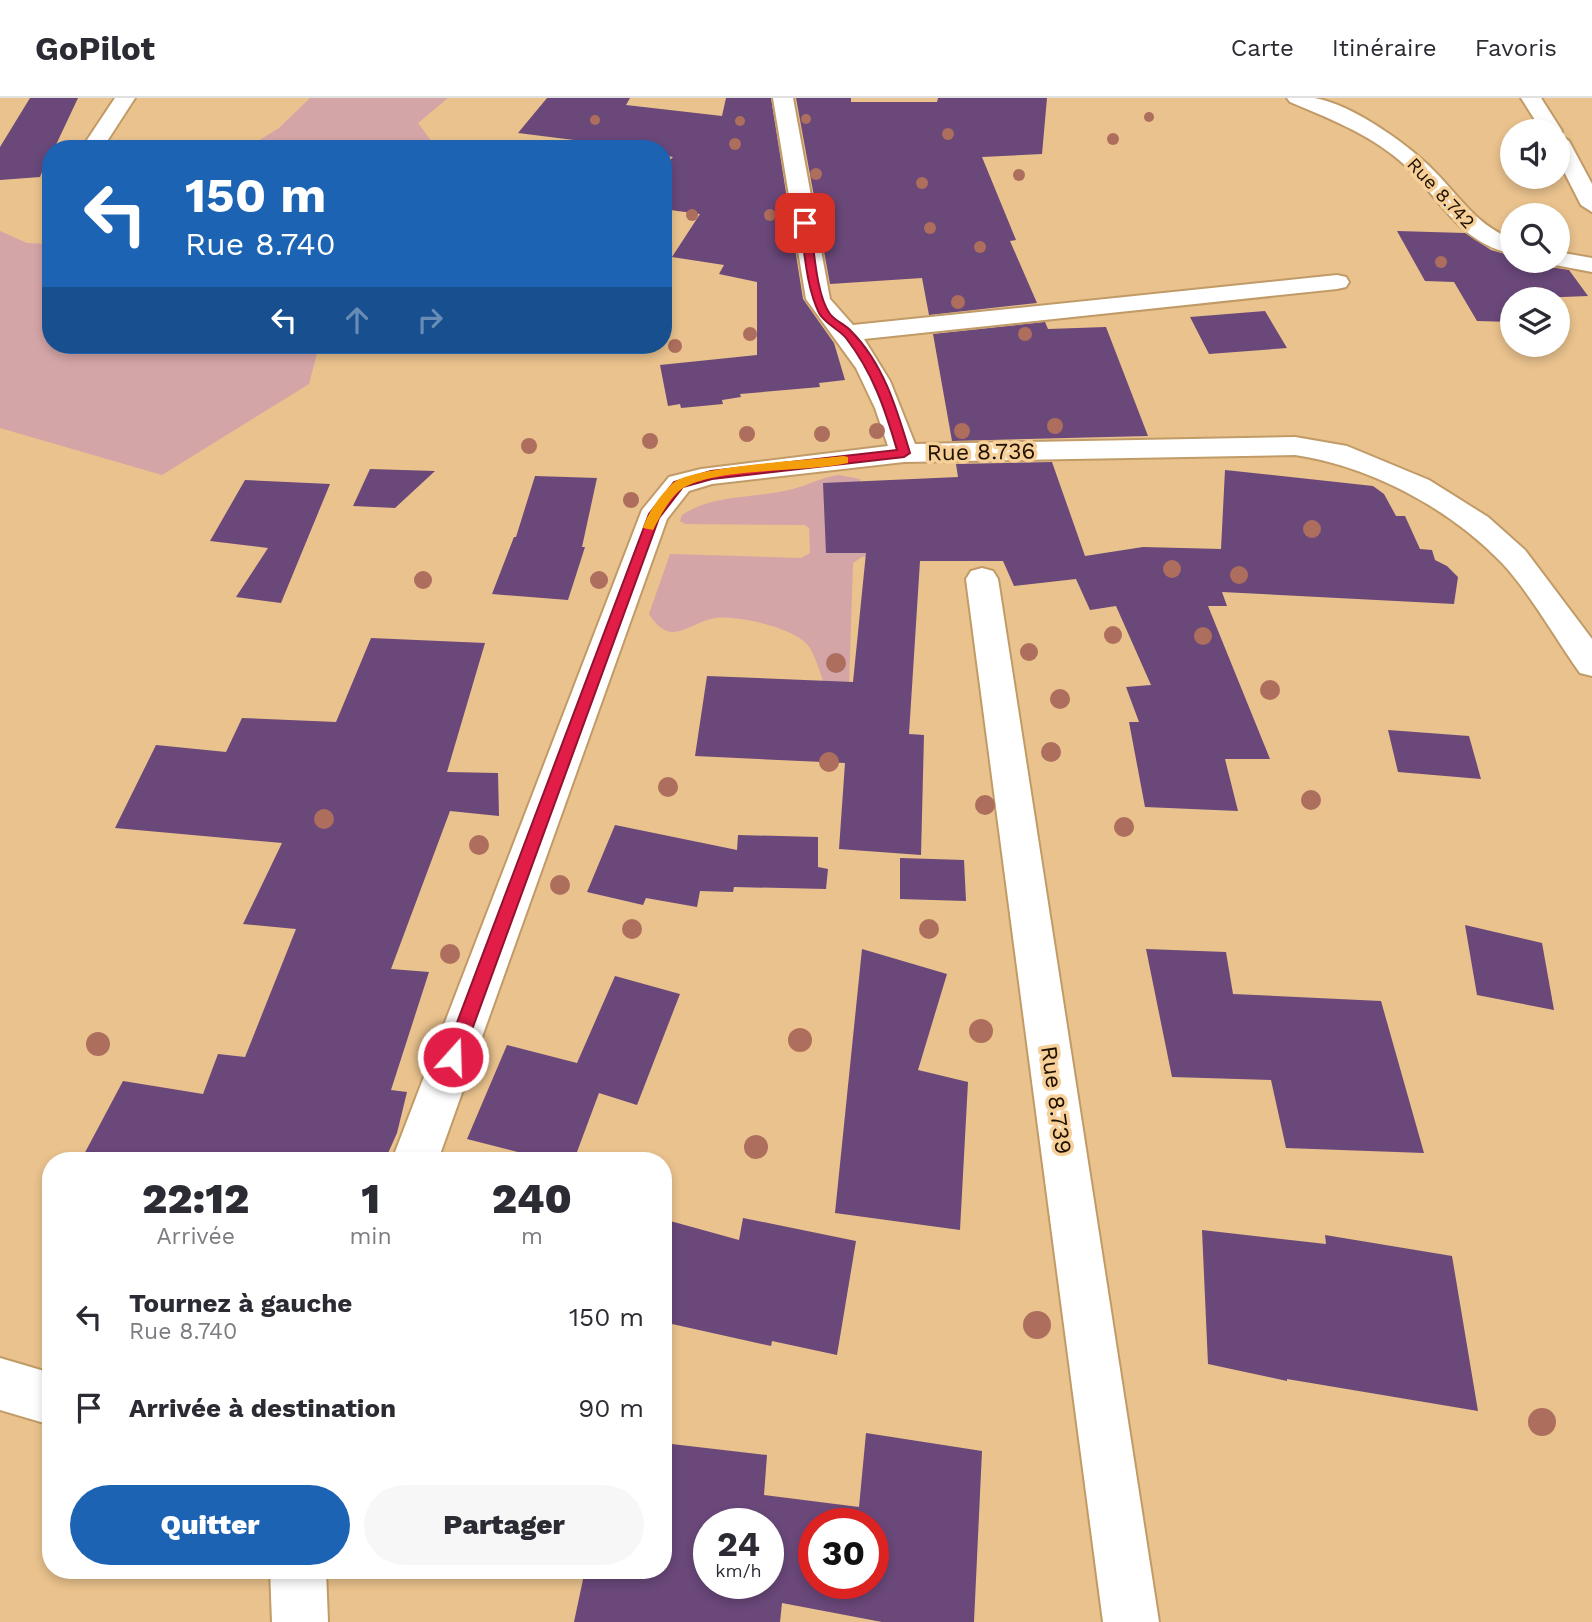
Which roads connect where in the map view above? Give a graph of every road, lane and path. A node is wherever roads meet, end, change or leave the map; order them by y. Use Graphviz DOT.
graph roads {
  1 [pos="125,98"];
  2 [pos="783,98"];
  3 [pos="1297,98"];
  4 [pos="1531,98"];
  5 [pos="1544,119"];
  6 [pos="97,140"];
  7 [pos="1570,164"];
  8 [pos="1592,205"];
  9 [pos="1500,244"];
  10 [pos="1570,261"];
  11 [pos="1592,265"];
  12 [pos="1338,282"];
  13 [pos="848,333"];
  14 [pos="904,453"];
  15 [pos="982,579"];
  16 [pos="1592,664"];
  17 [pos="418,1152"];
  18 [pos="0,1384"];
  19 [pos="42,1396"];
  20 [pos="298,1579"];
  21 [pos="300,1622"];
  22 [pos="1131,1622"];
  1 -- 6 [label="street"];
  2 -- 13 [label="street"];
  3 -- 9 [label="street, Rue 8.742"];
  4 -- 5 [label="street"];
  7 -- 8 [label="street"];
  10 -- 11 [label="street"];
  12 -- 13 [label="street"];
  13 -- 14 [label="street"];
  14 -- 16 [label="street, Rue 8.736"];
  14 -- 17 [label="street, Rue 8.736"];
  15 -- 22 [label="street, Rue 8.739"];
  18 -- 19 [label="street"];
  20 -- 21 [label="street"];
}
